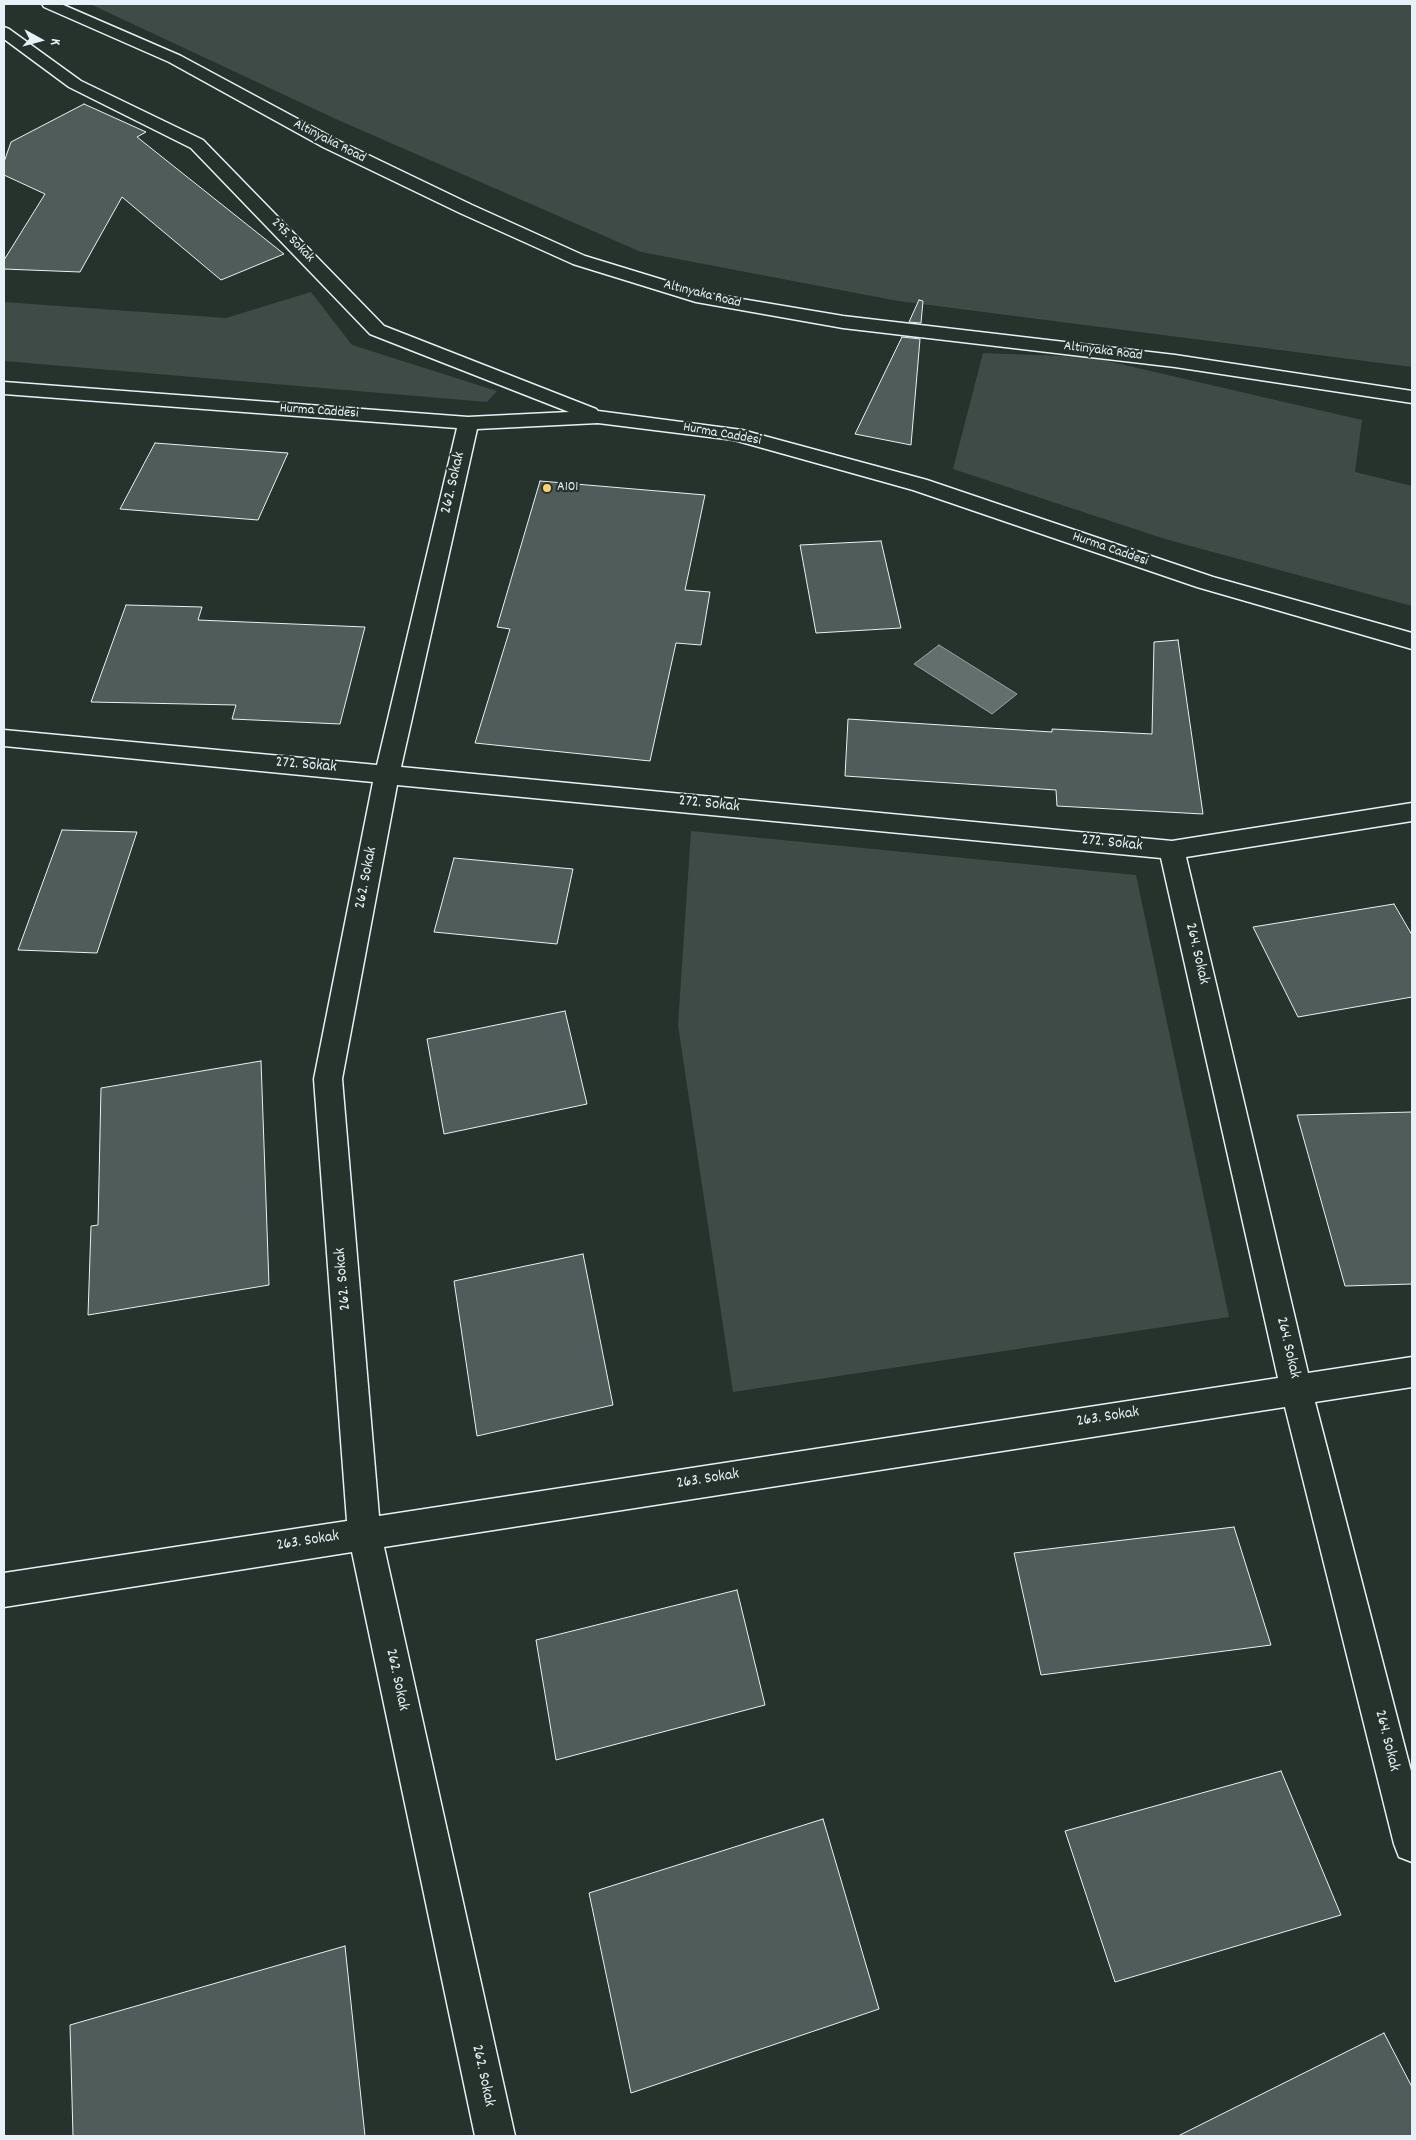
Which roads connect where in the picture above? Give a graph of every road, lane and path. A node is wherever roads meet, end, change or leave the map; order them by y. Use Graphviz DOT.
graph roads {
  1 [pos="49,4"];
  2 [pos="5,39"];
  3 [pos="4,388"];
  4 [pos="1412,397"];
  5 [pos="598,416"];
  6 [pos="468,423"];
  7 [pos="1412,641"];
  8 [pos="4,738"];
  9 [pos="387,774"];
  10 [pos="1412,812"];
  11 [pos="1172,850"];
  12 [pos="1412,1372"];
  13 [pos="1296,1389"];
  14 [pos="364,1533"];
  15 [pos="4,1590"];
  16 [pos="1412,1844"];
  17 [pos="495,2136"];
  1 -- 4 [label="street, Altınyaka Road"];
  2 -- 5 [label="street, 295. Sokak"];
  3 -- 6 [label="street, Hurma Caddesi"];
  5 -- 6 [label="street, Hurma Caddesi"];
  5 -- 7 [label="street, Hurma Caddesi"];
  6 -- 9 [label="street, 262. Sokak"];
  8 -- 9 [label="street, 272. Sokak"];
  9 -- 11 [label="street, 272. Sokak"];
  9 -- 14 [label="street, 262. Sokak"];
  10 -- 11 [label="street, 272. Sokak"];
  11 -- 13 [label="street, 264. Sokak"];
  12 -- 13 [label="street, 263. Sokak"];
  13 -- 14 [label="street, 263. Sokak"];
  13 -- 16 [label="street, 264. Sokak"];
  14 -- 15 [label="street, 263. Sokak"];
  14 -- 17 [label="street, 262. Sokak"];
}
